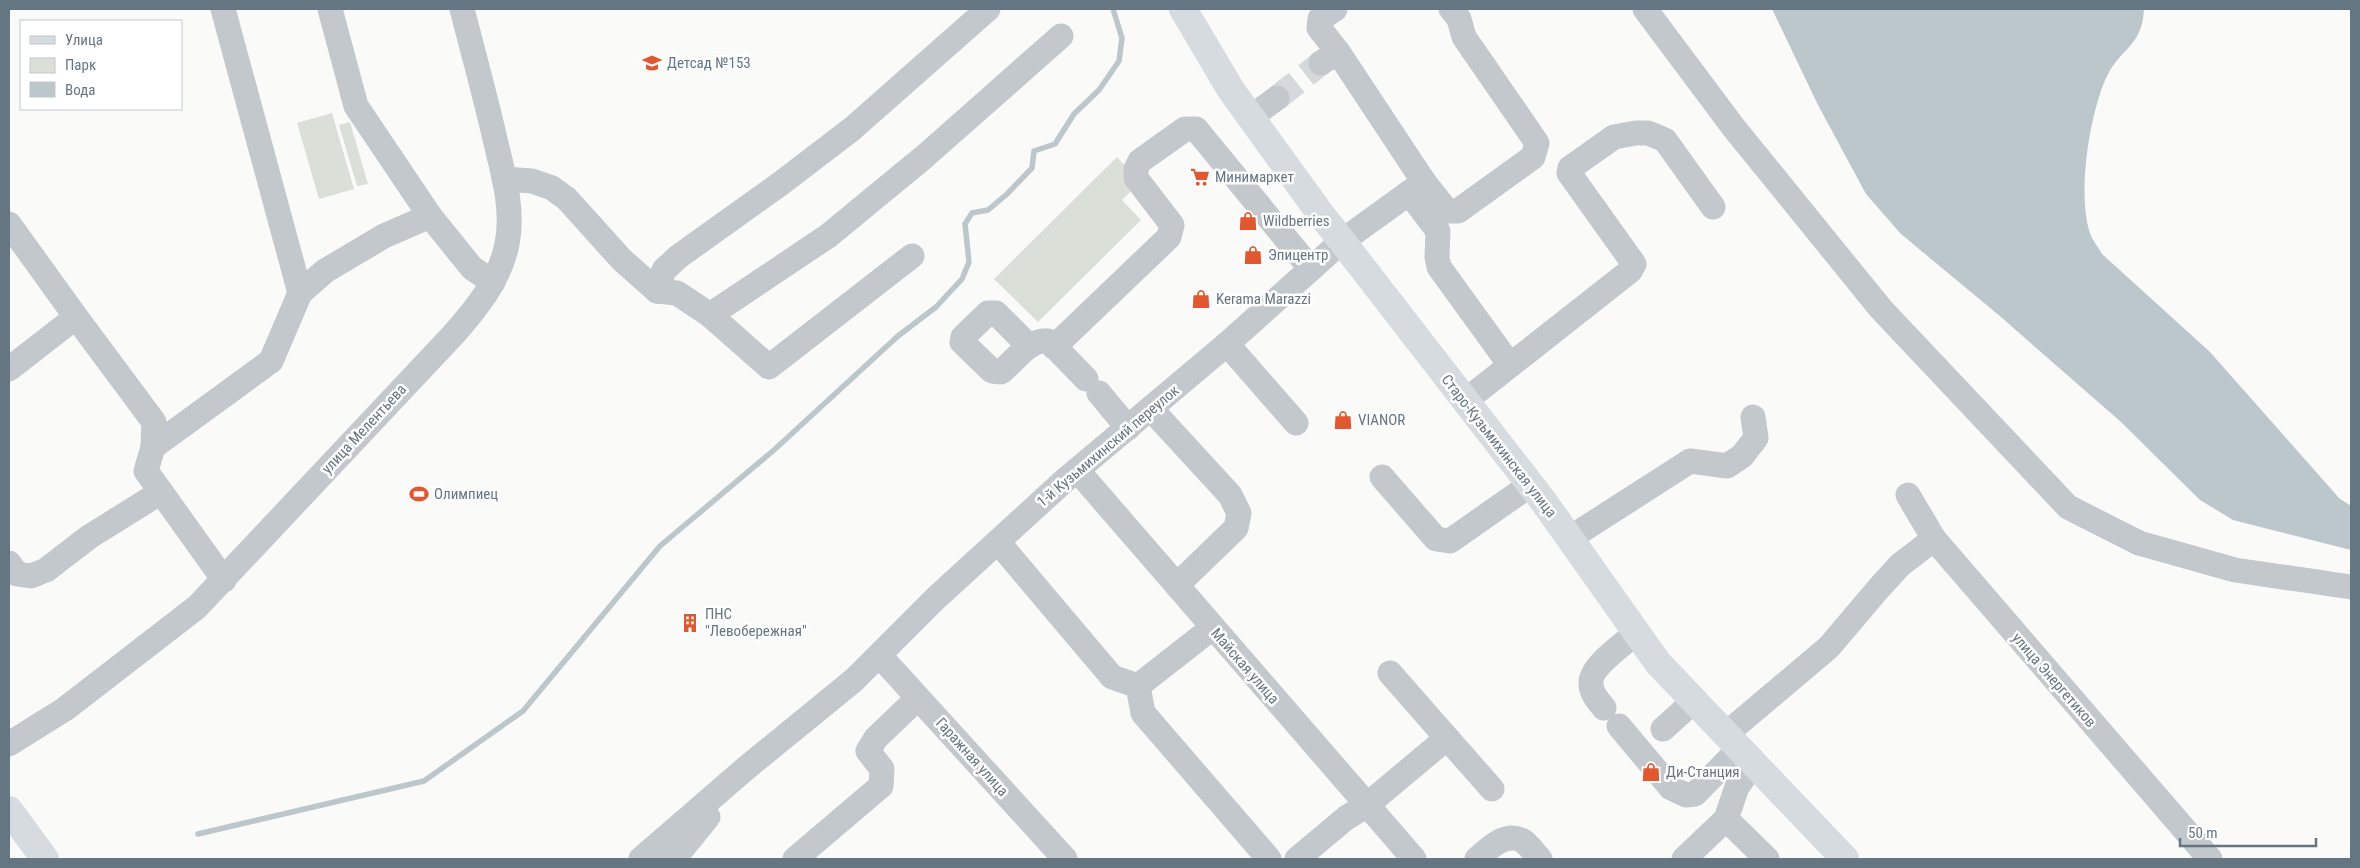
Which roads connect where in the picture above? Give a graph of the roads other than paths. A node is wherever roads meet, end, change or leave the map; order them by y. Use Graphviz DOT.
graph roads {
  1 [pos="222,9"];
  2 [pos="330,9"];
  3 [pos="462,9"];
  4 [pos="988,9"];
  5 [pos="1183,9"];
  6 [pos="1336,9"];
  7 [pos="1451,9"];
  8 [pos="1644,9"];
  9 [pos="1061,36"];
  10 [pos="1277,98"];
  11 [pos="1251,117"];
  12 [pos="504,180"];
  13 [pos="1417,188"];
  14 [pos="1713,207"];
  15 [pos="430,216"];
  16 [pos="9,224"];
  17 [pos="1341,242"];
  18 [pos="912,256"];
  19 [pos="1310,269"];
  20 [pos="493,282"];
  21 [pos="658,291"];
  22 [pos="300,292"];
  23 [pos="710,315"];
  24 [pos="76,317"];
  25 [pos="1227,344"];
  26 [pos="1029,346"];
  27 [pos="1054,347"];
  28 [pos="1510,365"];
  29 [pos="9,369"];
  30 [pos="1464,401"];
  31 [pos="1151,409"];
  32 [pos="1753,417"];
  33 [pos="1296,423"];
  34 [pos="1128,428"];
  35 [pos="153,447"];
  36 [pos="1078,470"];
  37 [pos="1382,477"];
  38 [pos="1530,485"];
  39 [pos="161,492"];
  40 [pos="1908,495"];
  41 [pos="1570,538"];
  42 [pos="1934,539"];
  43 [pos="998,542"];
  44 [pos="9,562"];
  45 [pos="224,580"];
  46 [pos="1177,585"];
  47 [pos="2351,588"];
  48 [pos="1212,628"];
  49 [pos="1636,633"];
  50 [pos="880,656"];
  51 [pos="1390,673"];
  52 [pos="1138,686"];
  53 [pos="918,698"];
  54 [pos="1694,701"];
  55 [pos="1663,729"];
  56 [pos="1447,738"];
  57 [pos="9,744"];
  58 [pos="1739,749"];
  59 [pos="745,770"];
  60 [pos="1492,790"];
  61 [pos="1367,805"];
  62 [pos="9,810"];
  63 [pos="1726,818"];
  64 [pos="45,859"];
  65 [pos="641,859"];
  66 [pos="674,859"];
  67 [pos="795,859"];
  68 [pos="1065,859"];
  69 [pos="1269,859"];
  70 [pos="1297,859"];
  71 [pos="1414,859"];
  72 [pos="1478,859"];
  73 [pos="1540,859"];
  74 [pos="1684,859"];
  75 [pos="1767,859"];
  76 [pos="1845,859"];
  77 [pos="2210,859"];
  1 -- 22 [label="street"];
  2 -- 15 [label="street"];
  3 -- 12 [label="street, улица Мелентьева"];
  4 -- 21 [label="street"];
  5 -- 11 [label="main road, Старо-Кузьмихинская улица"];
  6 -- 13 [label="street"];
  7 -- 13 [label="street"];
  8 -- 47 [label="street"];
  9 -- 23 [label="street"];
  10 -- 11 [label="street"];
  11 -- 17 [label="main road, Старо-Кузьмихинская улица"];
  12 -- 20 [label="street, улица Мелентьева"];
  12 -- 21 [label="street"];
  13 -- 17 [label="street, 1-й Кузьмихинский переулок"];
  13 -- 28 [label="street"];
  14 -- 28 [label="street"];
  15 -- 20 [label="street"];
  15 -- 22 [label="street"];
  16 -- 24 [label="street"];
  17 -- 19 [label="street, 1-й Кузьмихинский переулок"];
  17 -- 30 [label="main road, Старо-Кузьмихинская улица"];
  18 -- 23 [label="street"];
  19 -- 25 [label="street, 1-й Кузьмихинский переулок"];
  19 -- 27 [label="street"];
  20 -- 45 [label="street, улица Мелентьева"];
  21 -- 23 [label="street"];
  22 -- 35 [label="street"];
  24 -- 29 [label="street"];
  24 -- 35 [label="street"];
  25 -- 31 [label="street, 1-й Кузьмихинский переулок"];
  25 -- 33 [label="street"];
  26 -- 27 [label="street"];
  27 -- 34 [label="street"];
  28 -- 30 [label="street"];
  30 -- 38 [label="main road, Старо-Кузьмихинская улица"];
  31 -- 34 [label="street, 1-й Кузьмихинский переулок"];
  31 -- 46 [label="street"];
  32 -- 41 [label="street"];
  34 -- 36 [label="street, 1-й Кузьмихинский переулок"];
  35 -- 39 [label="street"];
  36 -- 43 [label="street, 1-й Кузьмихинский переулок"];
  36 -- 46 [label="street, Майская улица"];
  37 -- 38 [label="street"];
  38 -- 41 [label="main road, Старо-Кузьмихинская улица"];
  39 -- 44 [label="street"];
  39 -- 45 [label="street"];
  40 -- 42 [label="street, улица Энергетиков"];
  41 -- 49 [label="main road, Старо-Кузьмихинская улица"];
  42 -- 58 [label="street"];
  42 -- 77 [label="street, улица Энергетиков"];
  43 -- 50 [label="street, 1-й Кузьмихинский переулок"];
  43 -- 52 [label="street"];
  45 -- 57 [label="street, улица Мелентьева"];
  46 -- 48 [label="street, Майская улица"];
  48 -- 52 [label="street"];
  48 -- 61 [label="street, Майская улица"];
  49 -- 54 [label="main road, Старо-Кузьмихинская улица"];
  49 -- 58 [label="street"];
  50 -- 53 [label="street, Гаражная улица"];
  50 -- 59 [label="street, 1-й Кузьмихинский переулок"];
  51 -- 56 [label="street"];
  52 -- 69 [label="street"];
  53 -- 67 [label="street"];
  53 -- 68 [label="street, Гаражная улица"];
  54 -- 55 [label="street"];
  54 -- 58 [label="main road, Старо-Кузьмихинская улица"];
  56 -- 60 [label="street"];
  56 -- 61 [label="street"];
  58 -- 63 [label="street"];
  58 -- 76 [label="main road, Старо-Кузьмихинская улица"];
  59 -- 65 [label="street"];
  59 -- 66 [label="street"];
  61 -- 70 [label="street"];
  61 -- 71 [label="street, Майская улица"];
  62 -- 64 [label="main road"];
  63 -- 74 [label="street"];
  63 -- 75 [label="street"];
  72 -- 73 [label="street"];
}
